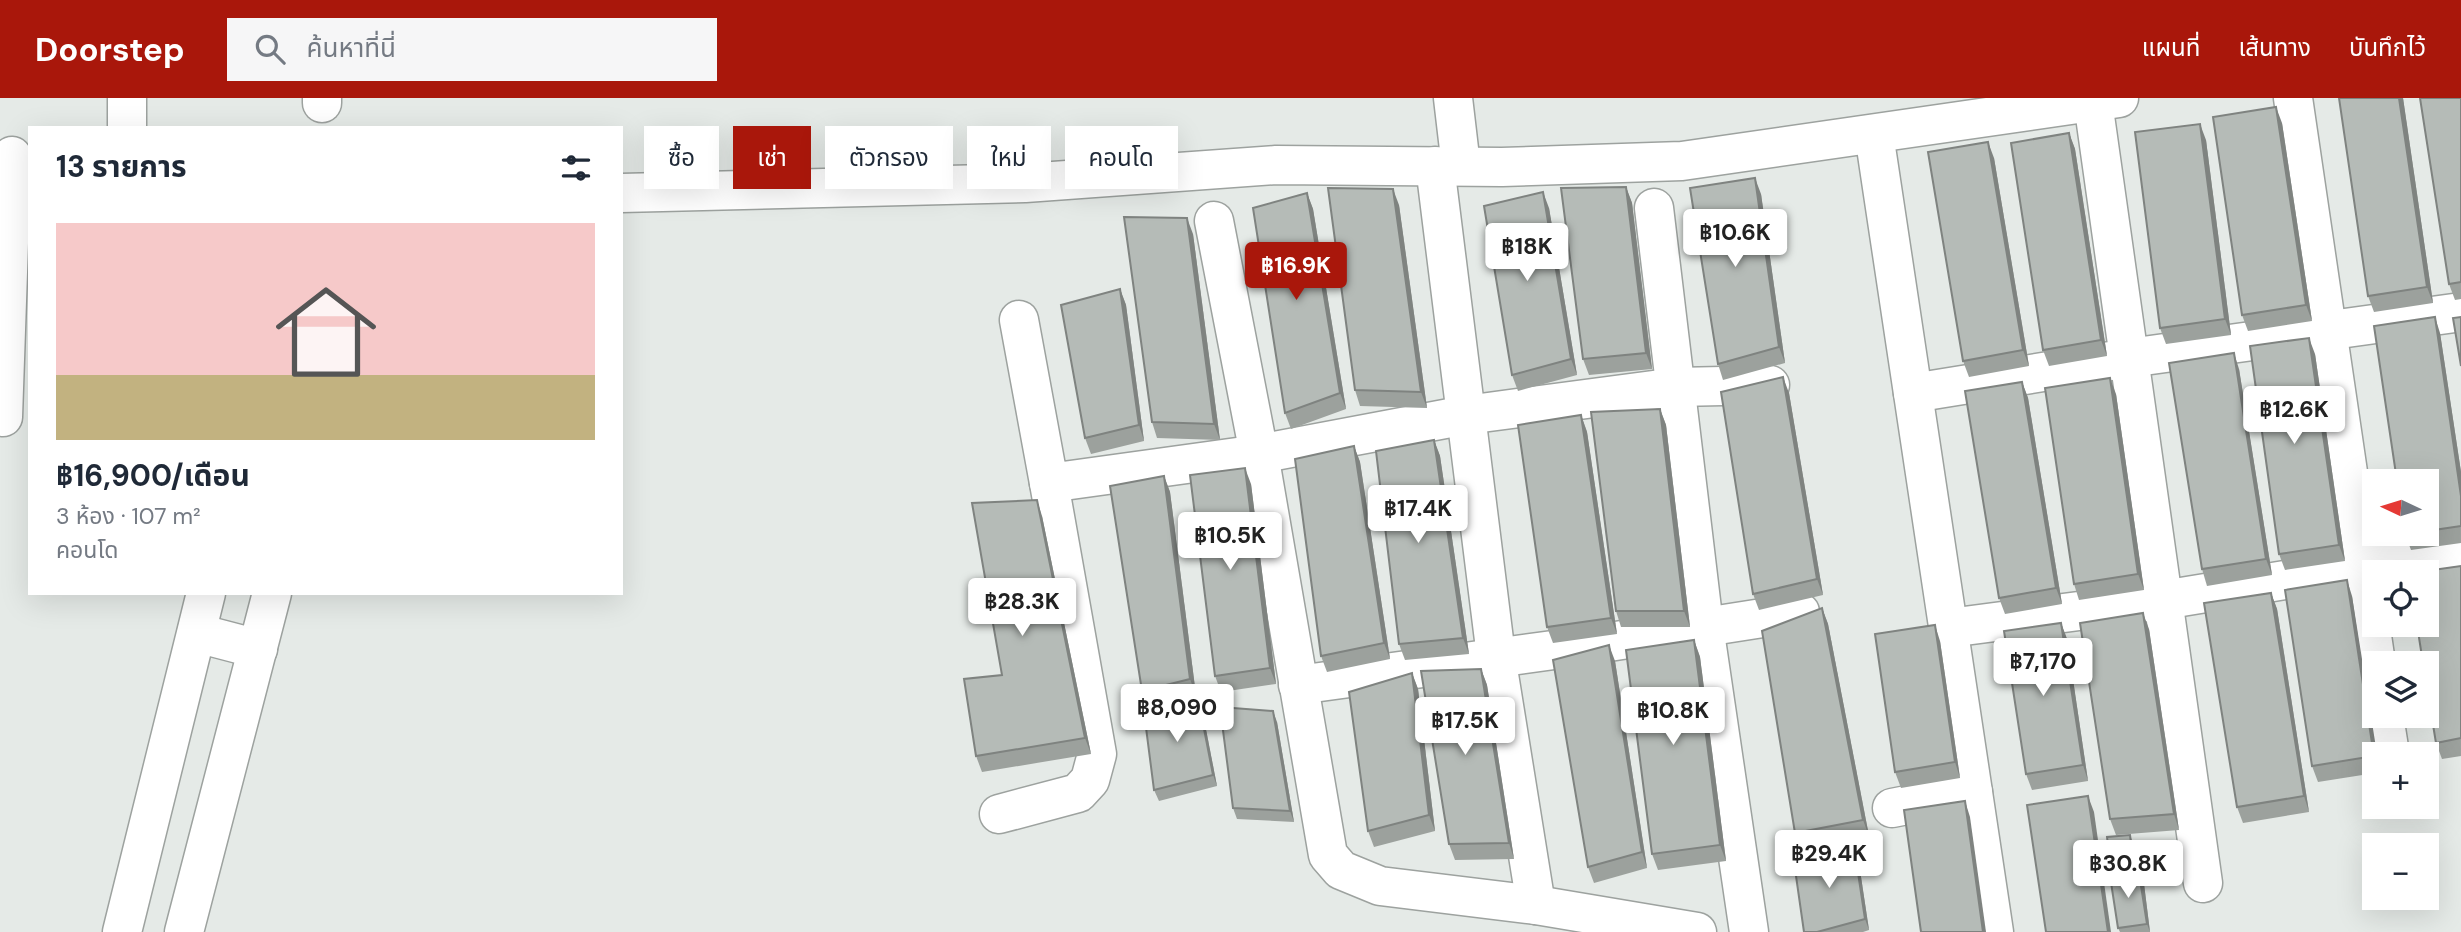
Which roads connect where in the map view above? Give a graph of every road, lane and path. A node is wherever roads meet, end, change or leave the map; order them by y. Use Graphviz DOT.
graph roads {
  1 [pos="127,98"];
  2 [pos="1453,98"];
  3 [pos="2293,98"];
  4 [pos="2106,100"];
  5 [pos="127,126"];
  6 [pos="1874,134"];
  7 [pos="14,156"];
  8 [pos="1448,166"];
  9 [pos="623,193"];
  10 [pos="1654,208"];
  11 [pos="1214,221"];
  12 [pos="2461,312"];
  13 [pos="1019,320"];
  14 [pos="2327,331"];
  15 [pos="2129,358"];
  16 [pos="1770,385"];
  17 [pos="1676,387"];
  18 [pos="1913,393"];
  19 [pos="1466,415"];
  20 [pos="3,417"];
  21 [pos="1259,454"];
  22 [pos="1049,483"];
  23 [pos="2461,551"];
  24 [pos="2412,560"];
  25 [pos="2362,569"];
  26 [pos="206,595"];
  27 [pos="271,598"];
  28 [pos="2164,600"];
  29 [pos="1800,612"];
  30 [pos="1704,626"];
  31 [pos="1949,628"];
  32 [pos="197,633"];
  33 [pos="258,649"];
  34 [pos="1496,656"];
  35 [pos="1298,685"];
  36 [pos="1973,792"];
  37 [pos="1892,808"];
  38 [pos="999,814"];
  39 [pos="2203,883"];
  40 [pos="1536,905"];
  41 [pos="122,932"];
  42 [pos="184,932"];
  43 [pos="1697,932"];
  44 [pos="1749,932"];
  45 [pos="1994,932"];
  1 -- 5 [label="street"];
  2 -- 8 [label="street"];
  3 -- 14 [label="street"];
  4 -- 6 [label="street"];
  4 -- 15 [label="street"];
  6 -- 8 [label="street"];
  6 -- 18 [label="street"];
  7 -- 20 [label="street"];
  8 -- 9 [label="street"];
  8 -- 19 [label="street"];
  10 -- 17 [label="street"];
  11 -- 21 [label="street"];
  12 -- 14 [label="street"];
  13 -- 22 [label="street"];
  14 -- 15 [label="street"];
  14 -- 25 [label="street"];
  15 -- 18 [label="street"];
  15 -- 28 [label="street"];
  16 -- 17 [label="street"];
  17 -- 19 [label="street"];
  17 -- 30 [label="street"];
  18 -- 31 [label="street"];
  19 -- 21 [label="street"];
  19 -- 34 [label="street"];
  21 -- 22 [label="street"];
  21 -- 35 [label="street"];
  22 -- 38 [label="street"];
  23 -- 24 [label="street"];
  25 -- 28 [label="street"];
  26 -- 32 [label="street"];
  27 -- 33 [label="street"];
  28 -- 31 [label="street"];
  28 -- 39 [label="street"];
  29 -- 30 [label="street"];
  30 -- 34 [label="street"];
  30 -- 44 [label="street"];
  31 -- 36 [label="street"];
  32 -- 33 [label="street"];
  32 -- 41 [label="street"];
  33 -- 42 [label="street"];
  34 -- 35 [label="street"];
  34 -- 40 [label="street"];
  35 -- 40 [label="street"];
  36 -- 37 [label="street"];
  36 -- 45 [label="street"];
  40 -- 43 [label="street"];
}
